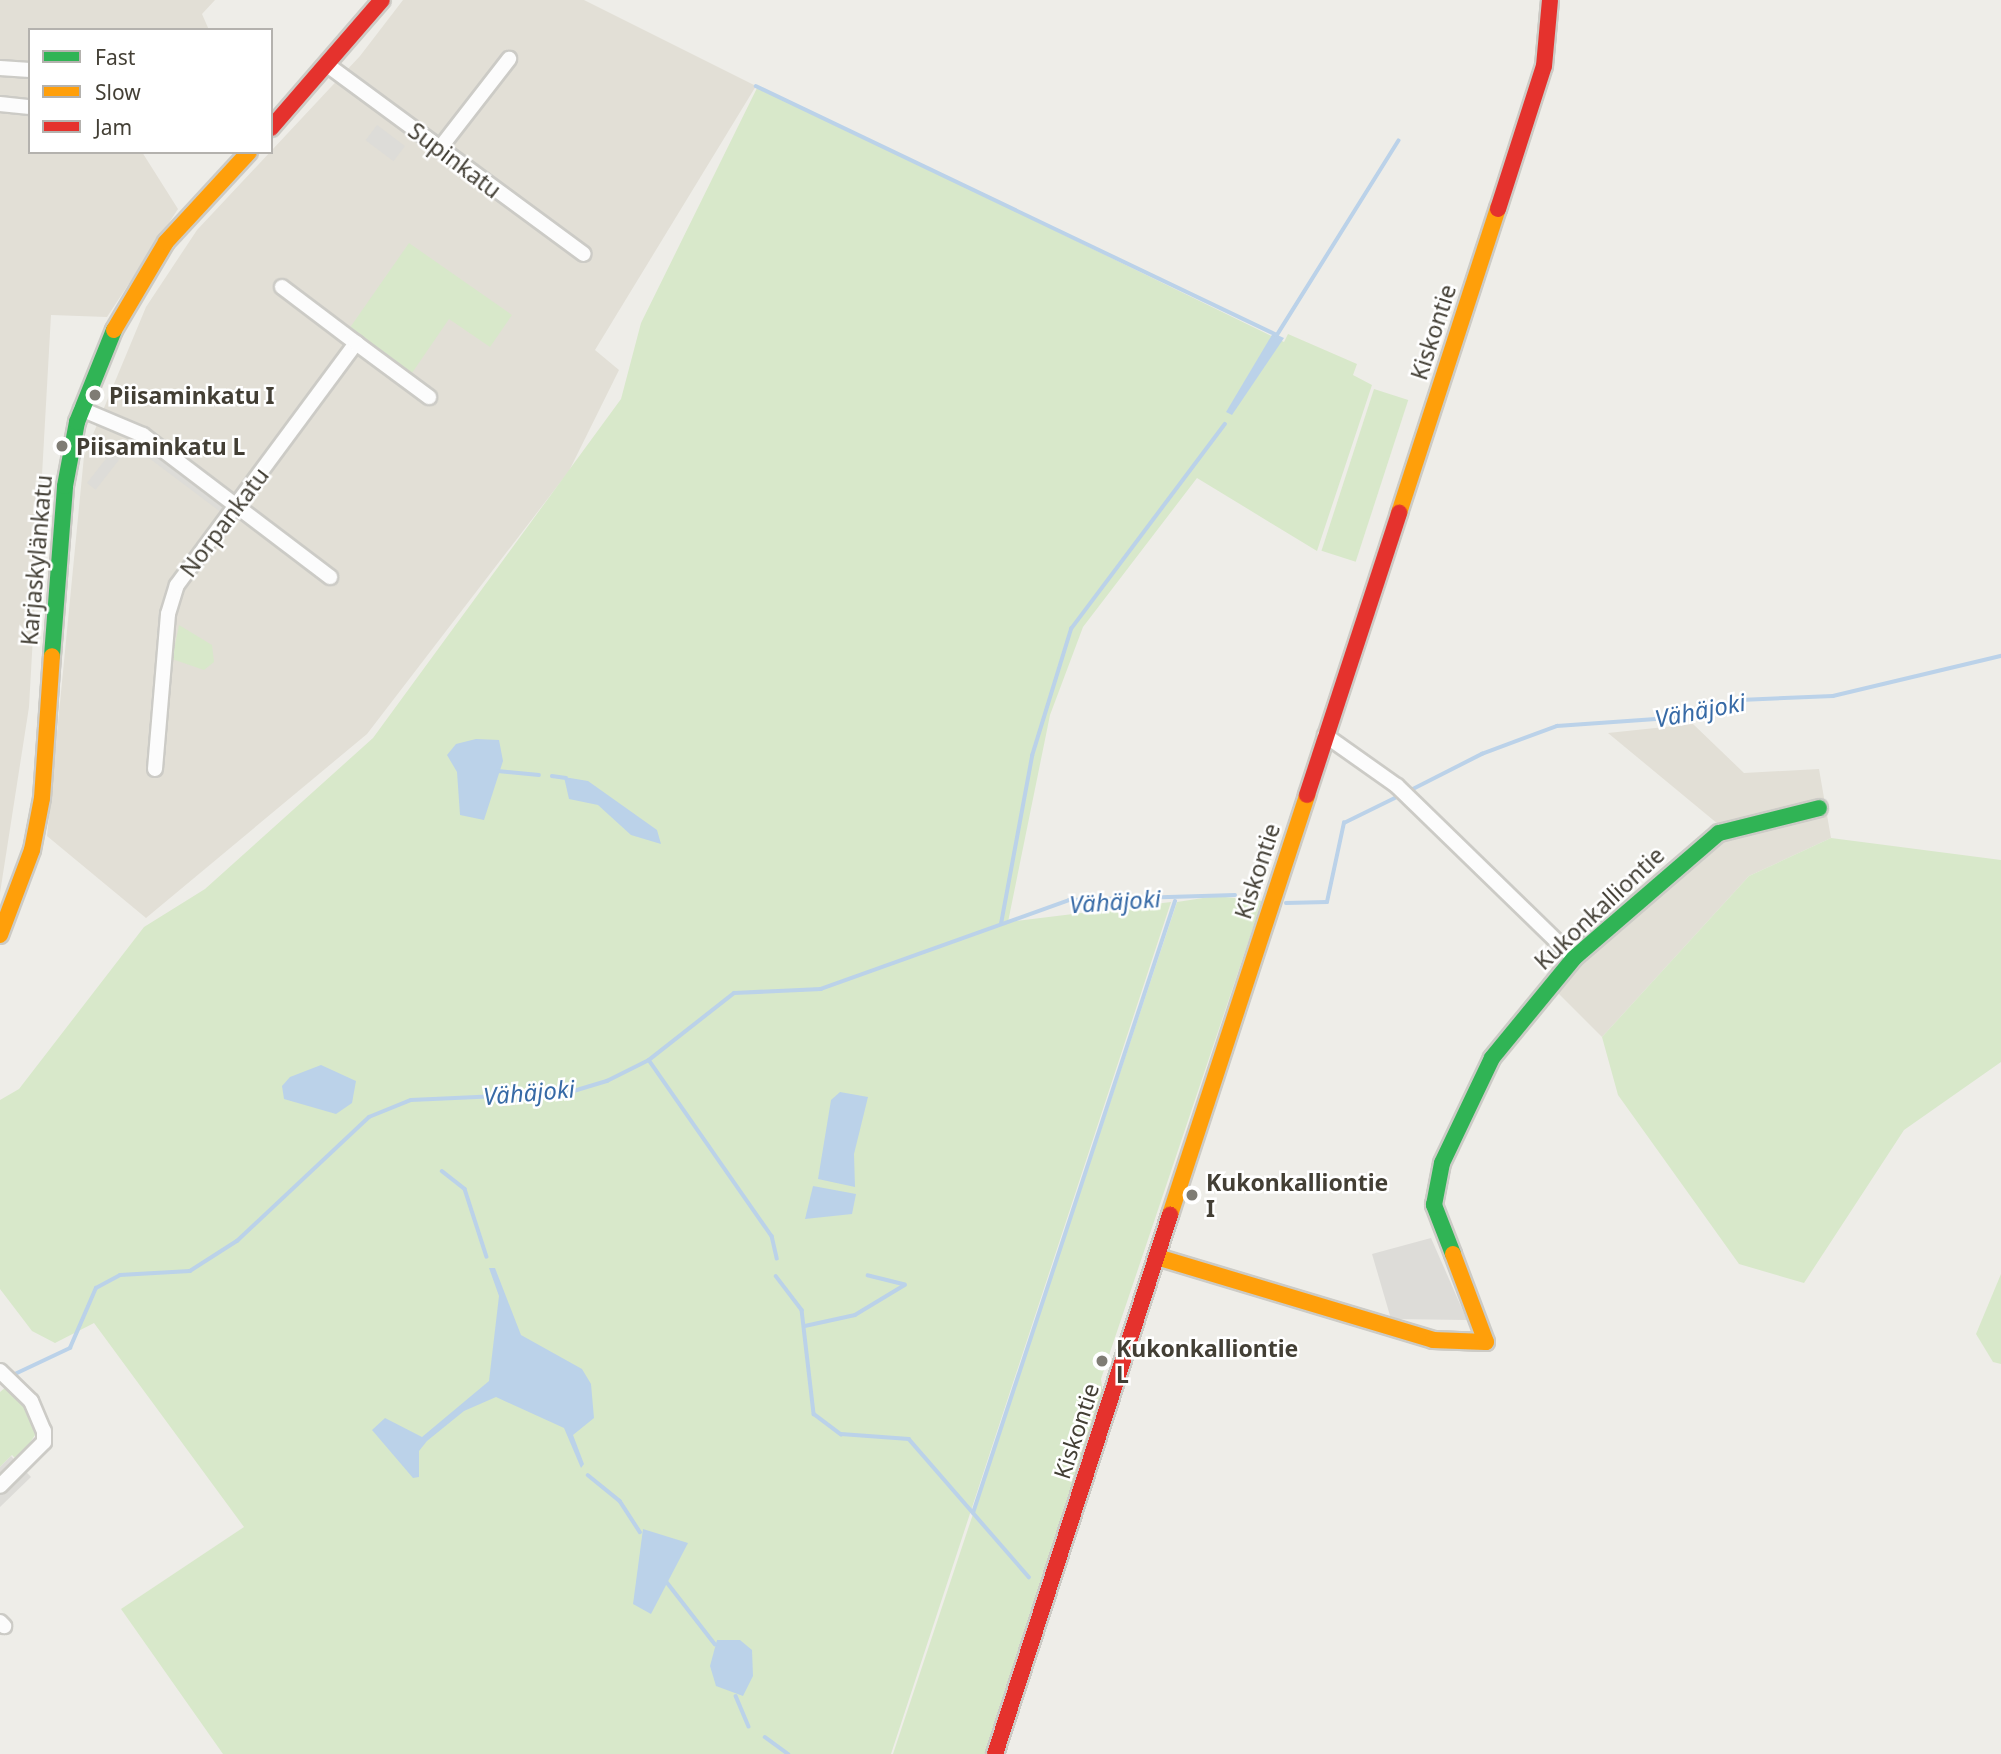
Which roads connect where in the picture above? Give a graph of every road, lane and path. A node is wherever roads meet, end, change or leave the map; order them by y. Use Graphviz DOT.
graph roads {
  1 [pos="382,0"];
  2 [pos="1550,0"];
  3 [pos="509,59"];
  4 [pos="327,64"];
  5 [pos="0,68"];
  6 [pos="28,71"];
  7 [pos="0,104"];
  8 [pos="28,107"];
  9 [pos="273,126"];
  10 [pos="440,148"];
  11 [pos="247,154"];
  12 [pos="584,254"];
  13 [pos="282,287"];
  14 [pos="356,343"];
  15 [pos="429,397"];
  16 [pos="81,409"];
  17 [pos="237,505"];
  18 [pos="330,577"];
  19 [pos="1325,735"];
  20 [pos="155,769"];
  21 [pos="1819,808"];
  22 [pos="0,935"];
  23 [pos="1574,958"];
  24 [pos="1157,1257"];
  25 [pos="0,1371"];
  26 [pos="0,1486"];
  27 [pos="995,1754"];
  1 -- 4 [label="street"];
  2 -- 19 [label="street, Kiskontie"];
  3 -- 10 [label="street"];
  4 -- 9 [label="street"];
  4 -- 10 [label="street, Supinkatu"];
  5 -- 6 [label="street"];
  7 -- 8 [label="street"];
  10 -- 12 [label="street, Supinkatu"];
  11 -- 16 [label="street, Karjaskylänkatu"];
  13 -- 14 [label="street"];
  14 -- 15 [label="street"];
  14 -- 17 [label="street, Norpankatu"];
  16 -- 17 [label="street"];
  16 -- 22 [label="street, Karjaskylänkatu"];
  17 -- 18 [label="street"];
  17 -- 20 [label="street, Norpankatu"];
  19 -- 23 [label="street"];
  19 -- 24 [label="street, Kiskontie"];
  21 -- 23 [label="street, Kukonkalliontie"];
  23 -- 24 [label="street, Kukonkalliontie"];
  24 -- 27 [label="street, Kiskontie"];
  25 -- 26 [label="street"];
}
